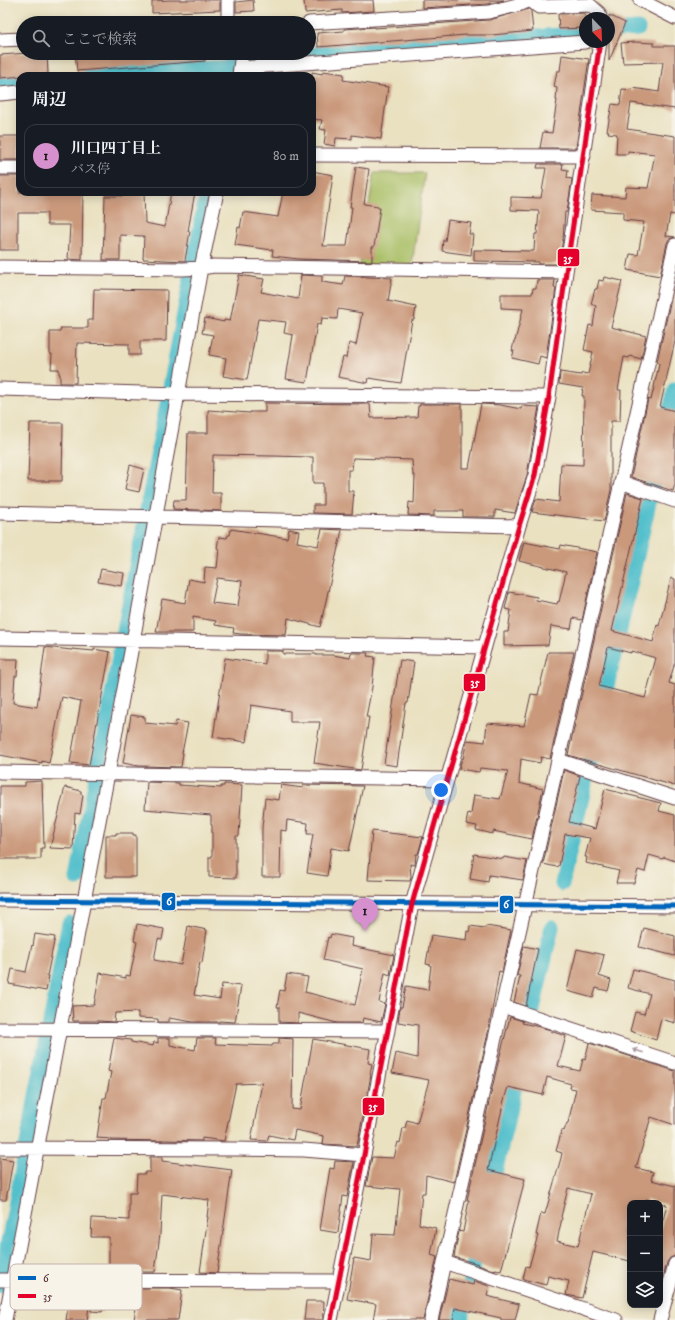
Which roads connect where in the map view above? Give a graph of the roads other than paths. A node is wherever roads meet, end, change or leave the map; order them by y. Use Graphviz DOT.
graph roads {
  1 [pos="228,0"];
  2 [pos="640,0"];
  3 [pos="524,1"];
  4 [pos="597,12"];
  5 [pos="228,16"];
  6 [pos="675,18"];
  7 [pos="316,23"];
  8 [pos="16,39"];
  9 [pos="0,40"];
  10 [pos="579,43"];
  11 [pos="599,48"];
  12 [pos="241,60"];
  13 [pos="239,72"];
  14 [pos="16,92"];
  15 [pos="0,94"];
  16 [pos="316,155"];
  17 [pos="584,156"];
  18 [pos="0,168"];
  19 [pos="16,168"];
  20 [pos="216,196"];
  21 [pos="675,246"];
  22 [pos="0,267"];
  23 [pos="201,268"];
  24 [pos="566,272"];
  25 [pos="0,389"];
  26 [pos="179,394"];
  27 [pos="549,397"];
  28 [pos="621,482"];
  29 [pos="675,501"];
  30 [pos="0,513"];
  31 [pos="156,517"];
  32 [pos="519,526"];
  33 [pos="0,638"];
  34 [pos="133,641"];
  35 [pos="485,647"];
  36 [pos="558,760"];
  37 [pos="0,772"];
  38 [pos="108,774"];
  39 [pos="447,778"];
  40 [pos="675,798"];
  41 [pos="0,900"];
  42 [pos="84,901"];
  43 [pos="412,904"];
  44 [pos="525,906"];
  45 [pos="675,906"];
  46 [pos="502,1006"];
  47 [pos="0,1029"];
  48 [pos="59,1030"];
  49 [pos="388,1031"];
  50 [pos="675,1063"];
  51 [pos="0,1148"];
  52 [pos="38,1148"];
  53 [pos="364,1155"];
  54 [pos="444,1262"];
  55 [pos="675,1264"];
  56 [pos="6,1280"];
  57 [pos="142,1280"];
  58 [pos="338,1281"];
  59 [pos="5,1320"];
  60 [pos="331,1320"];
  61 [pos="431,1320"];
  62 [pos="616,1320"];
  63 [pos="660,1320"];
  1 -- 5 [label="street"];
  2 -- 6 [label="street"];
  3 -- 4 [label="street"];
  3 -- 7 [label="street"];
  8 -- 9 [label="street"];
  10 -- 13 [label="street"];
  11 -- 17 [label="street"];
  12 -- 13 [label="street"];
  14 -- 15 [label="street"];
  16 -- 17 [label="street"];
  17 -- 24 [label="street"];
  18 -- 19 [label="street"];
  20 -- 23 [label="street"];
  21 -- 28 [label="street"];
  22 -- 23 [label="street"];
  23 -- 24 [label="street"];
  23 -- 26 [label="street"];
  24 -- 27 [label="street"];
  25 -- 26 [label="street"];
  26 -- 27 [label="street"];
  26 -- 31 [label="street"];
  27 -- 32 [label="street"];
  28 -- 29 [label="street"];
  28 -- 36 [label="street"];
  30 -- 31 [label="street"];
  31 -- 32 [label="street"];
  31 -- 34 [label="street"];
  32 -- 35 [label="street"];
  33 -- 34 [label="street"];
  34 -- 35 [label="street"];
  34 -- 38 [label="street"];
  35 -- 39 [label="street"];
  36 -- 40 [label="street"];
  36 -- 44 [label="street"];
  37 -- 38 [label="street"];
  38 -- 39 [label="street"];
  38 -- 42 [label="street"];
  39 -- 43 [label="street"];
  41 -- 42 [label="street"];
  42 -- 43 [label="street"];
  42 -- 48 [label="street"];
  43 -- 44 [label="street"];
  43 -- 49 [label="street"];
  44 -- 45 [label="street"];
  44 -- 46 [label="street"];
  50 -- 46 [label="street, one-way"];
  46 -- 54 [label="street"];
  47 -- 48 [label="street"];
  48 -- 49 [label="street"];
  48 -- 52 [label="street"];
  49 -- 53 [label="street"];
  51 -- 52 [label="street"];
  52 -- 53 [label="street"];
  52 -- 56 [label="street"];
  53 -- 58 [label="street"];
  54 -- 61 [label="street"];
  54 -- 62 [label="street"];
  55 -- 63 [label="street"];
  56 -- 59 [label="street"];
  57 -- 58 [label="street"];
  58 -- 60 [label="street"];
}
